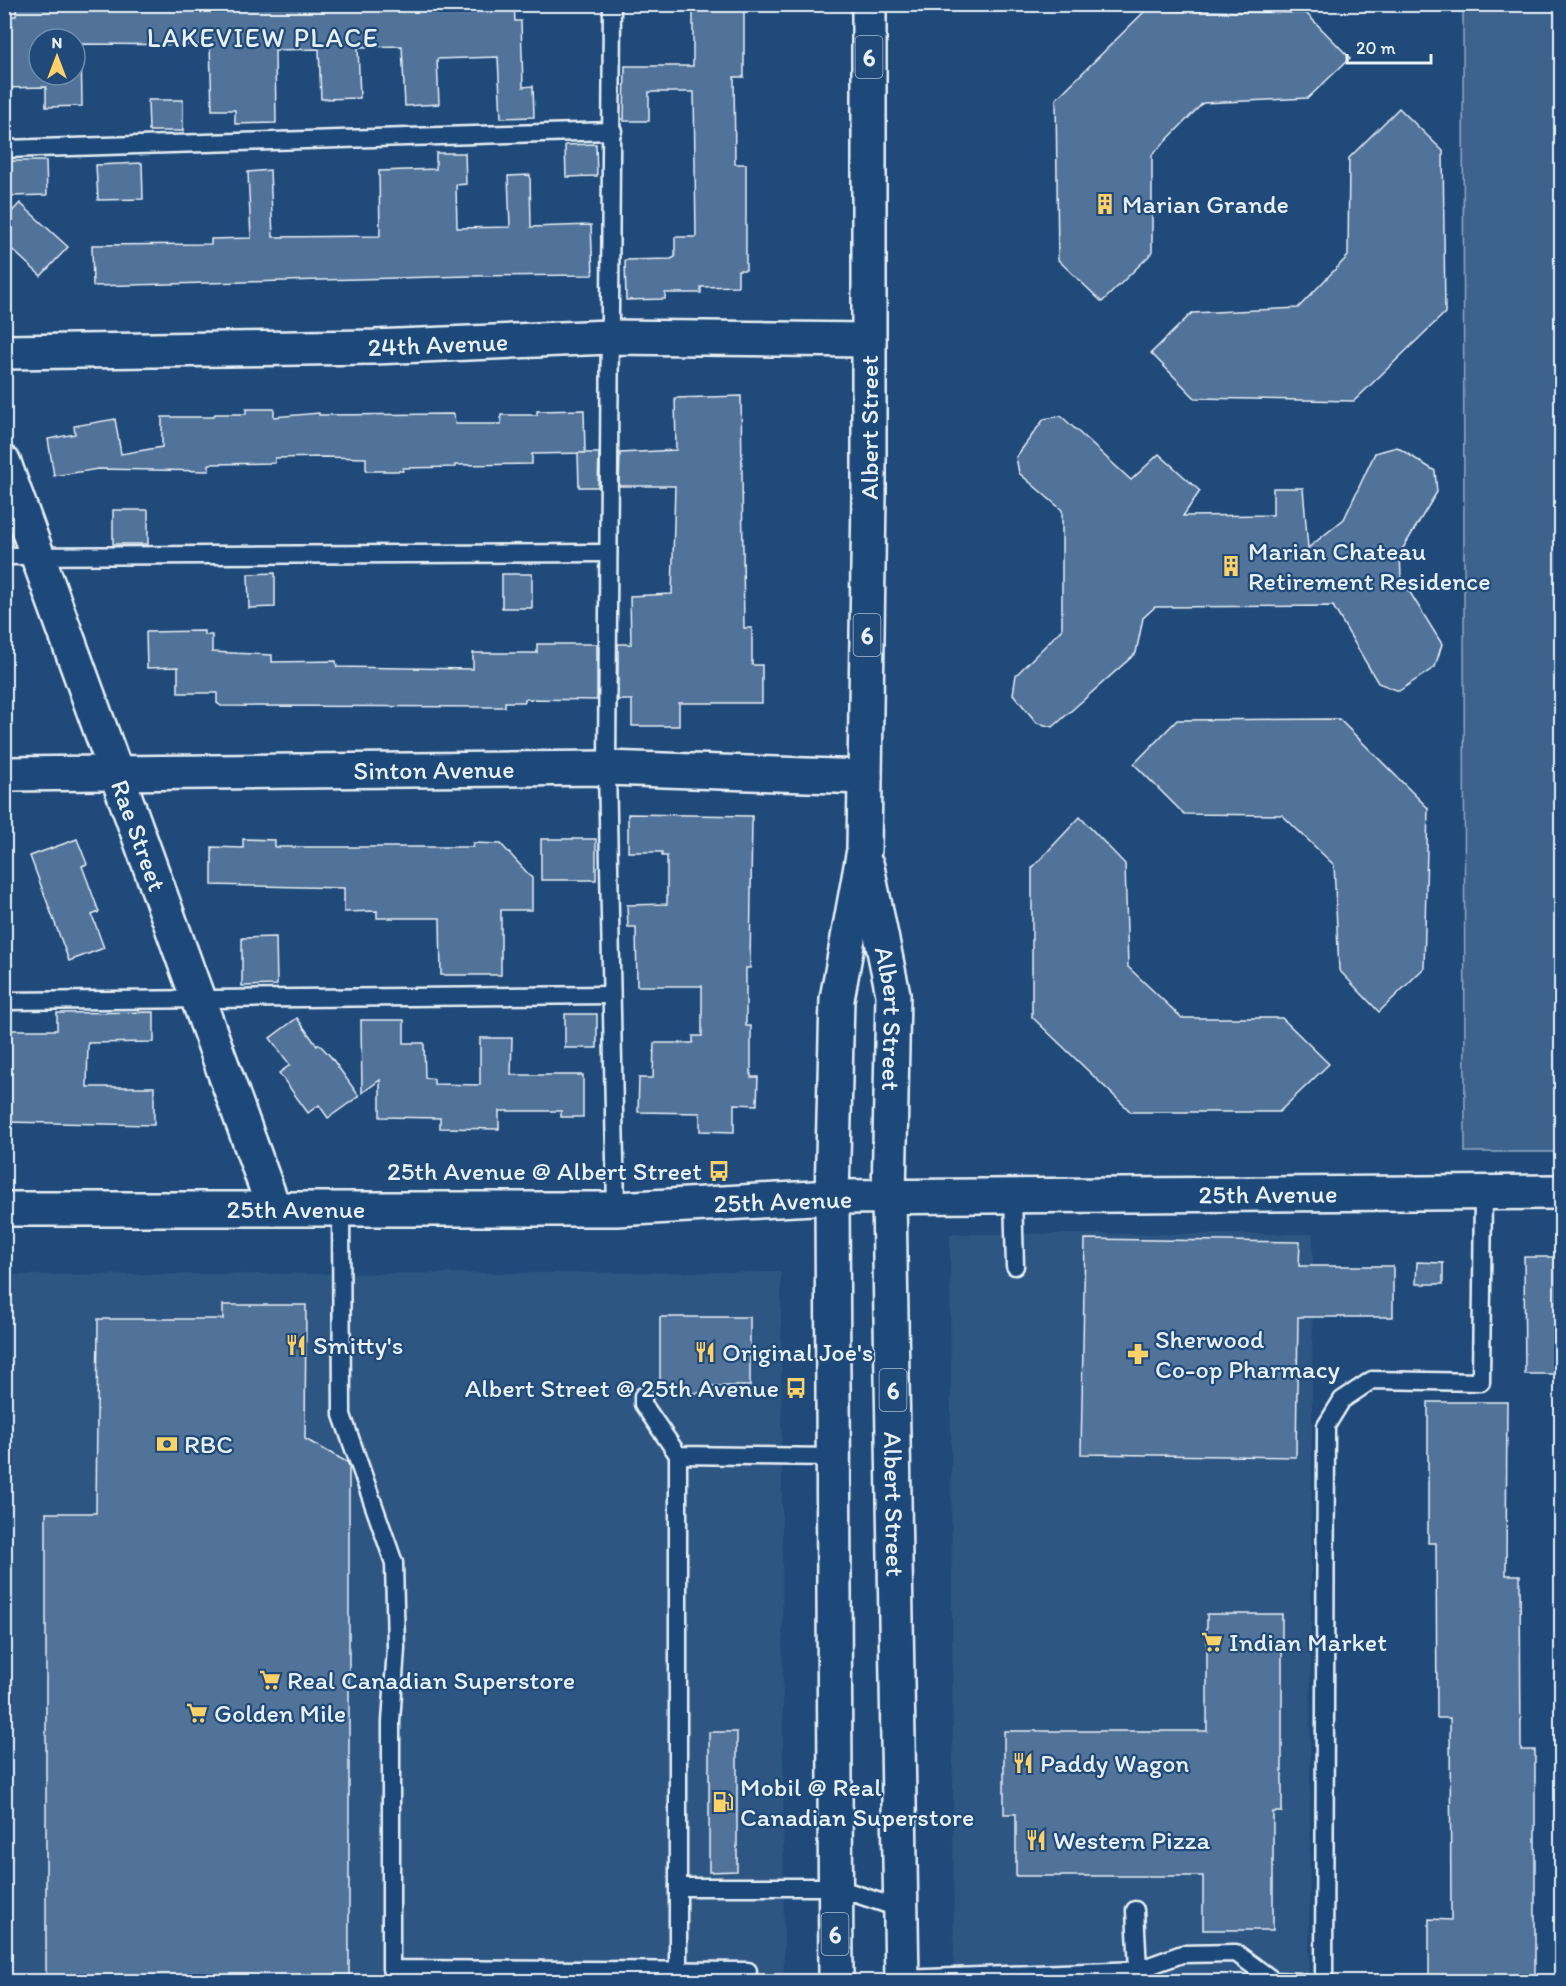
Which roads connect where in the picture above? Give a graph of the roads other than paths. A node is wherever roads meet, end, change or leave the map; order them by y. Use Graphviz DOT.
graph roads {
  1 [pos="612,4"];
  2 [pos="869,4"];
  3 [pos="613,131"];
  4 [pos="4,149"];
  5 [pos="609,337"];
  6 [pos="869,340"];
  7 [pos="4,352"];
  8 [pos="4,463"];
  9 [pos="608,553"];
  10 [pos="37,554"];
  11 [pos="4,556"];
  12 [pos="607,768"];
  13 [pos="4,774"];
  14 [pos="117,774"];
  15 [pos="865,777"];
  16 [pos="864,850"];
  17 [pos="610,995"];
  18 [pos="199,997"];
  19 [pos="4,1001"];
  20 [pos="1483,1192"];
  21 [pos="1562,1192"];
  22 [pos="1012,1196"];
  23 [pos="832,1197"];
  24 [pos="890,1197"];
  25 [pos="4,1209"];
  26 [pos="274,1209"];
  27 [pos="341,1209"];
  28 [pos="616,1209"];
  29 [pos="1015,1266"];
  30 [pos="643,1396"];
  31 [pos="678,1455"];
  32 [pos="833,1457"];
  33 [pos="678,1887"];
  34 [pos="835,1887"];
  35 [pos="901,1909"];
  36 [pos="1135,1910"];
  37 [pos="1138,1970"];
  38 [pos="678,1971"];
  39 [pos="748,1971"];
  40 [pos="902,1980"];
  41 [pos="836,1982"];
  42 [pos="1300,1982"];
  43 [pos="1324,1982"];
  1 -- 3 [label="lane"];
  2 -- 6 [label="street, Albert Street / 6"];
  3 -- 4 [label="lane"];
  3 -- 5 [label="lane"];
  5 -- 6 [label="street, 24th Avenue"];
  5 -- 7 [label="street, 24th Avenue"];
  5 -- 9 [label="lane"];
  6 -- 15 [label="street, Albert Street / 6"];
  8 -- 10 [label="street, Rae Street"];
  9 -- 10 [label="lane"];
  9 -- 12 [label="lane"];
  10 -- 11 [label="lane"];
  10 -- 14 [label="street, Rae Street"];
  12 -- 14 [label="street, Sinton Avenue"];
  12 -- 15 [label="street, Sinton Avenue"];
  12 -- 17 [label="lane"];
  13 -- 14 [label="street, Sinton Avenue"];
  14 -- 18 [label="street, Rae Street"];
  15 -- 16 [label="street, Albert Street / 6"];
  16 -- 23 [label="street, Albert Street / 6"];
  16 -- 24 [label="street, Albert Street / 6"];
  17 -- 18 [label="lane"];
  17 -- 28 [label="lane"];
  18 -- 19 [label="lane"];
  18 -- 26 [label="street, Rae Street"];
  20 -- 21 [label="street, 25th Avenue"];
  20 -- 22 [label="street, 25th Avenue"];
  20 -- 43 [label="lane"];
  22 -- 24 [label="street, 25th Avenue"];
  22 -- 29 [label="lane"];
  23 -- 24 [label="street, 25th Avenue"];
  23 -- 28 [label="street, 25th Avenue"];
  23 -- 32 [label="street, Albert Street / 6"];
  24 -- 35 [label="street, Albert Street / 6"];
  25 -- 26 [label="street, 25th Avenue"];
  26 -- 27 [label="street, 25th Avenue"];
  27 -- 28 [label="street, 25th Avenue"];
  27 -- 38 [label="lane"];
  30 -- 31 [label="lane"];
  31 -- 32 [label="lane"];
  31 -- 33 [label="lane"];
  32 -- 34 [label="street, Albert Street / 6"];
  33 -- 34 [label="lane"];
  33 -- 38 [label="lane"];
  34 -- 35 [label="lane"];
  34 -- 41 [label="street, Albert Street / 6"];
  35 -- 40 [label="street, Albert Street / 6"];
  36 -- 37 [label="lane"];
  37 -- 40 [label="lane"];
  37 -- 42 [label="lane"];
  38 -- 39 [label="lane"];
}
